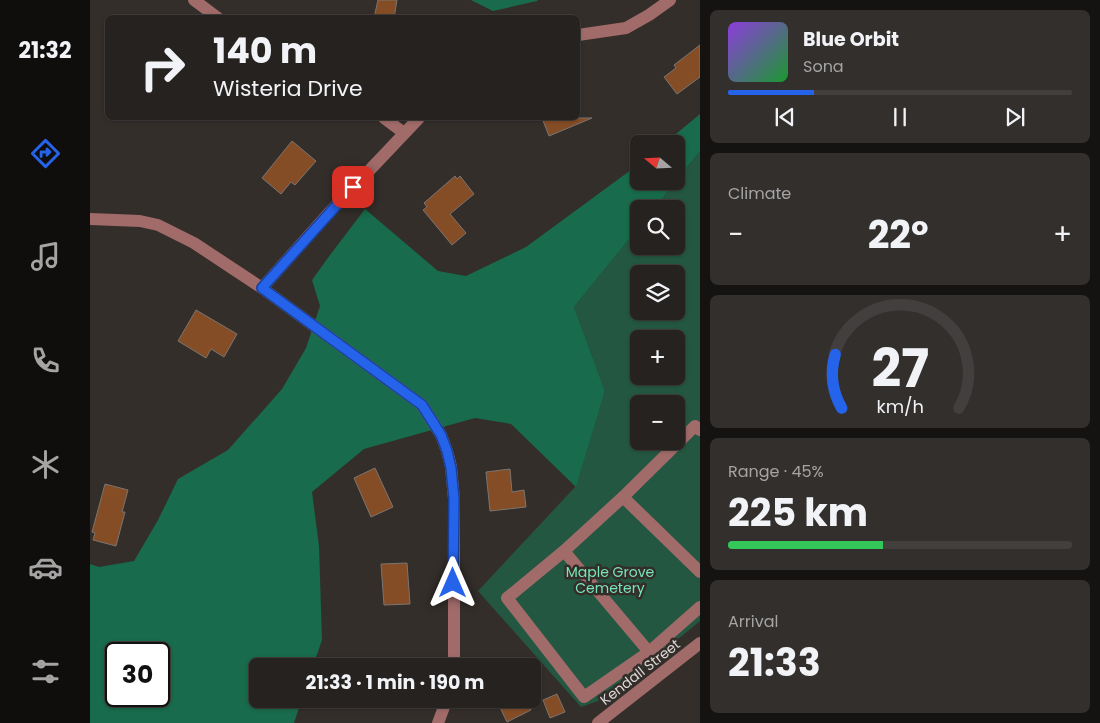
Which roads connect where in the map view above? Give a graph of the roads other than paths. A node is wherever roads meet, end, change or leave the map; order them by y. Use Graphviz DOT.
graph roads {
  1 [pos="194,0"];
  2 [pos="670,0"];
  3 [pos="214,15"];
  4 [pos="580,35"];
  5 [pos="387,120"];
  6 [pos="417,120"];
  7 [pos="404,133"];
  8 [pos="90,218"];
  9 [pos="262,288"];
  10 [pos="700,430"];
  11 [pos="623,497"];
  12 [pos="564,551"];
  13 [pos="700,572"];
  14 [pos="700,607"];
  15 [pos="700,643"];
  16 [pos="648,652"];
  17 [pos="454,658"];
  18 [pos="444,708"];
  19 [pos="438,723"];
  20 [pos="598,723"];
  1 -- 3 [label="street"];
  2 -- 4 [label="street"];
  5 -- 7 [label="street"];
  6 -- 7 [label="street"];
  7 -- 9 [label="street"];
  8 -- 9 [label="street"];
  9 -- 17 [label="street"];
  10 -- 11 [label="street"];
  11 -- 12 [label="street"];
  11 -- 13 [label="street"];
  12 -- 16 [label="street"];
  12 -- 16 [label="street"];
  14 -- 16 [label="street"];
  15 -- 20 [label="street, Kendall Street"];
  18 -- 19 [label="street"];
}
